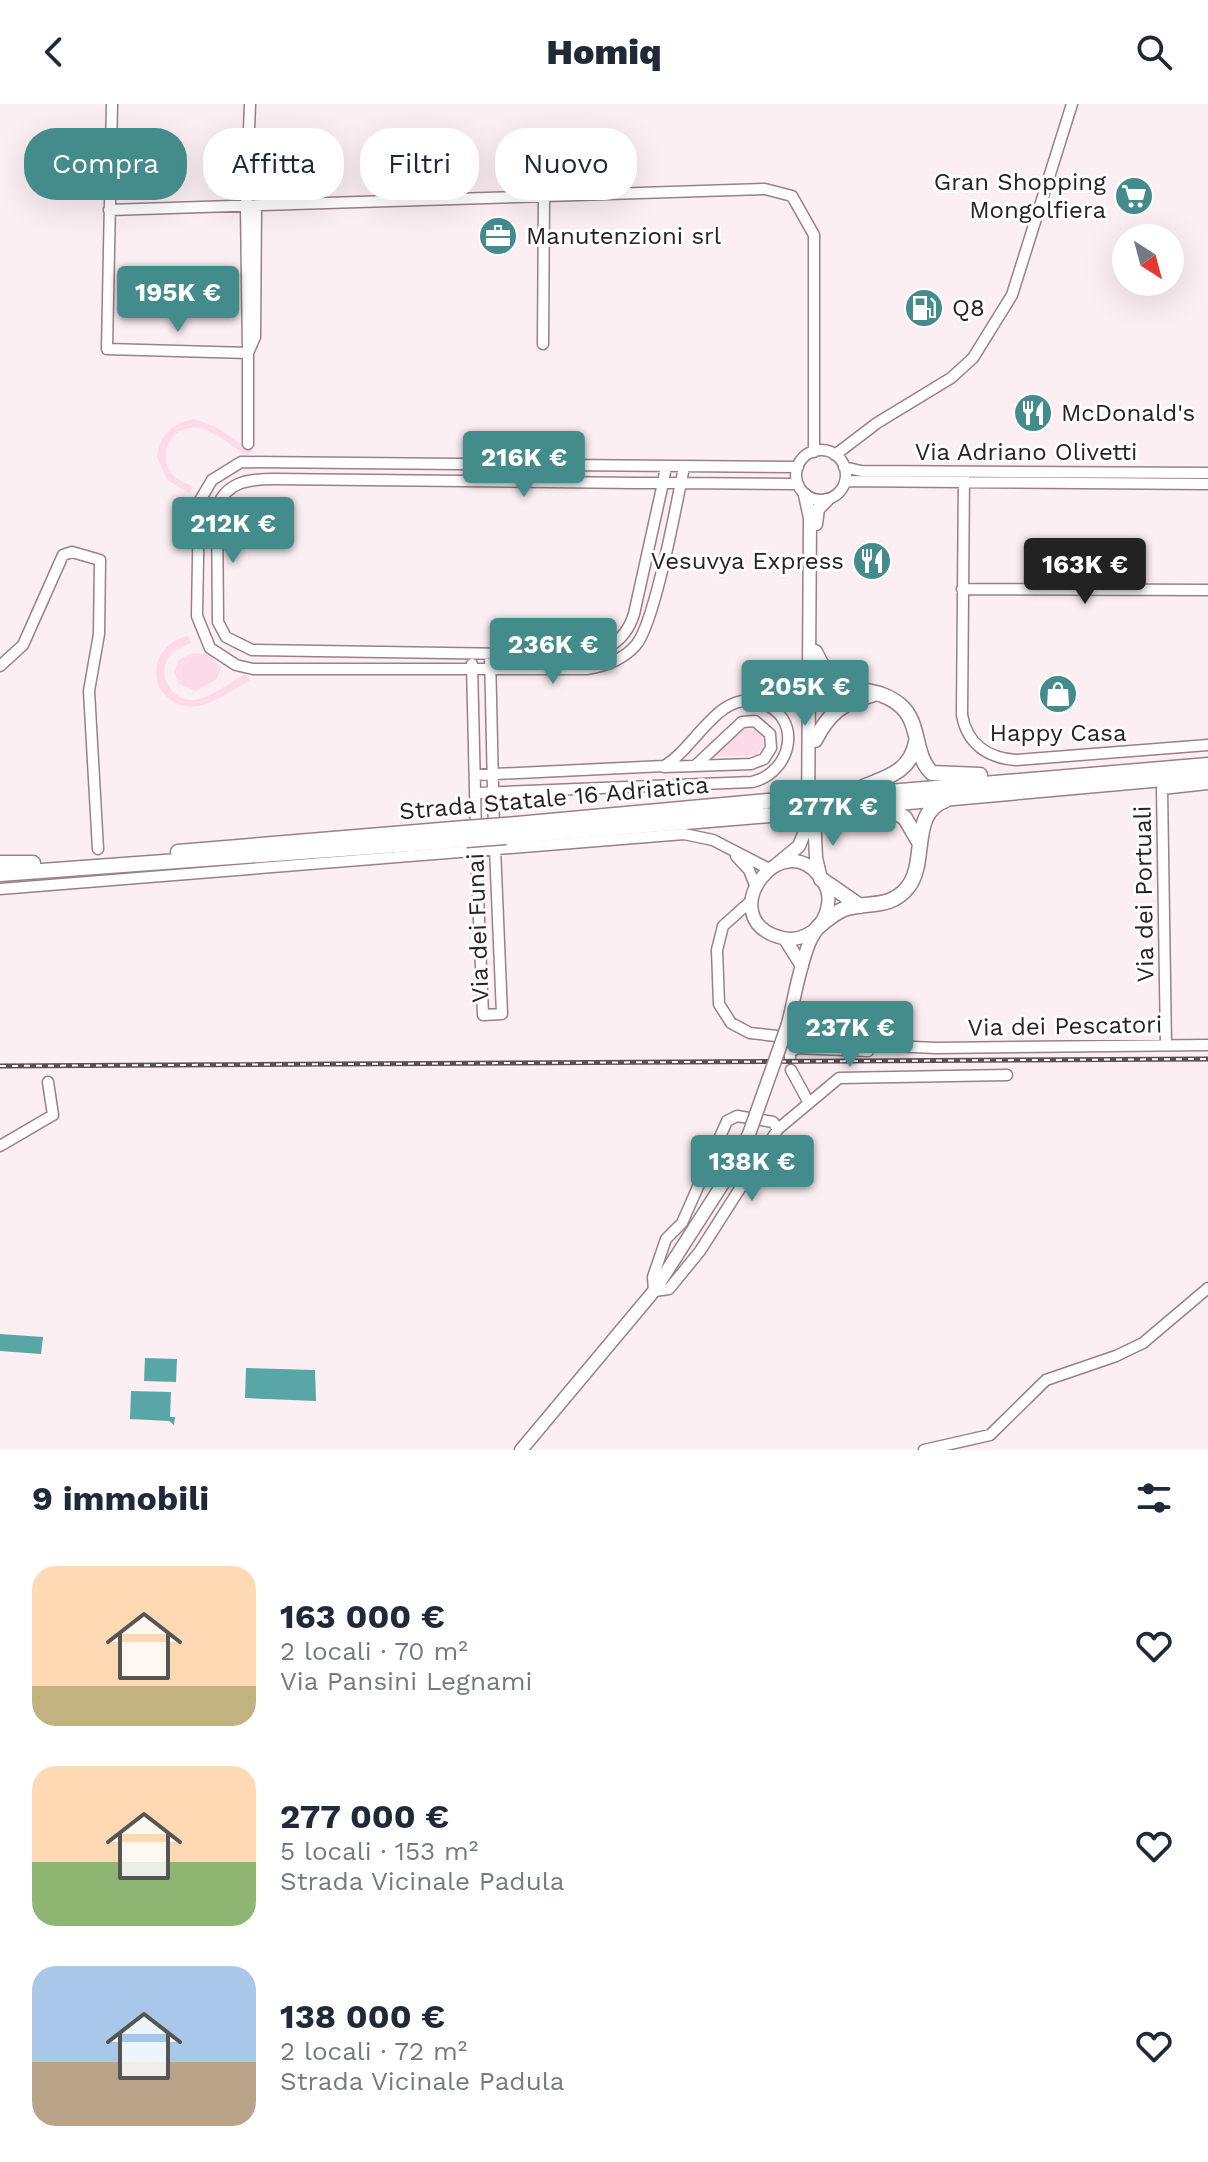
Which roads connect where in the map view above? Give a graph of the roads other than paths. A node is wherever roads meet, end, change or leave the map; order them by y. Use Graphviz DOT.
graph roads {
  1 [pos="112,104"];
  2 [pos="250,104"];
  3 [pos="1072,104"];
  4 [pos="637,193"];
  5 [pos="495,198"];
  6 [pos="544,200"];
  7 [pos="251,206"];
  8 [pos="109,210"];
  9 [pos="543,344"];
  10 [pos="248,353"];
  11 [pos="248,444"];
  12 [pos="814,452"];
  13 [pos="835,455"];
  14 [pos="666,466"];
  15 [pos="684,467"];
  16 [pos="798,467"];
  17 [pos="844,467"];
  18 [pos="1208,473"];
  19 [pos="964,478"];
  20 [pos="845,481"];
  21 [pos="663,483"];
  22 [pos="681,483"];
  23 [pos="1208,484"];
  24 [pos="802,490"];
  25 [pos="827,500"];
  26 [pos="813,518"];
  27 [pos="962,589"];
  28 [pos="1208,590"];
  29 [pos="815,652"];
  30 [pos="471,654"];
  31 [pos="490,654"];
  32 [pos="549,654"];
  33 [pos="0,666"];
  34 [pos="472,669"];
  35 [pos="549,669"];
  36 [pos="490,670"];
  37 [pos="874,695"];
  38 [pos="917,737"];
  39 [pos="815,740"];
  40 [pos="1208,745"];
  41 [pos="680,753"];
  42 [pos="1208,765"];
  43 [pos="681,766"];
  44 [pos="695,766"];
  45 [pos="658,767"];
  46 [pos="493,774"];
  47 [pos="475,775"];
  48 [pos="1208,775"];
  49 [pos="1032,779"];
  50 [pos="1208,784"];
  51 [pos="682,785"];
  52 [pos="494,792"];
  53 [pos="476,793"];
  54 [pos="966,796"];
  55 [pos="842,802"];
  56 [pos="882,804"];
  57 [pos="811,823"];
  58 [pos="465,834"];
  59 [pos="729,848"];
  60 [pos="98,849"];
  61 [pos="921,851"];
  62 [pos="495,852"];
  63 [pos="476,853"];
  64 [pos="773,867"];
  65 [pos="1,871"];
  66 [pos="821,879"];
  67 [pos="755,885"];
  68 [pos="0,889"];
  69 [pos="752,900"];
  70 [pos="860,906"];
  71 [pos="732,920"];
  72 [pos="761,926"];
  73 [pos="818,927"];
  74 [pos="785,939"];
  75 [pos="802,966"];
  76 [pos="1166,1045"];
  77 [pos="1208,1045"];
  78 [pos="889,1046"];
  79 [pos="790,1058"];
  80 [pos="791,1070"];
  81 [pos="1007,1075"];
  82 [pos="48,1082"];
  83 [pos="809,1103"];
  84 [pos="778,1129"];
  85 [pos="0,1146"];
  86 [pos="1208,1288"];
  87 [pos="654,1291"];
  88 [pos="521,1450"];
  89 [pos="924,1450"];
  1 -- 8 [label="street"];
  2 -- 7 [label="street"];
  3 -- 13 [label="street"];
  4 -- 12 [label="street"];
  5 -- 7 [label="street"];
  6 -- 9 [label="street"];
  7 -- 8 [label="street"];
  7 -- 10 [label="street"];
  8 -- 10 [label="street"];
  10 -- 11 [label="street"];
  12 -- 13 [label="street"];
  12 -- 16 [label="street"];
  13 -- 17 [label="street"];
  14 -- 15 [label="street"];
  14 -- 21 [label="street"];
  14 -- 34 [label="street"];
  15 -- 16 [label="street"];
  15 -- 22 [label="street"];
  16 -- 24 [label="street"];
  17 -- 19 [label="street, Via Adriano Olivetti"];
  17 -- 20 [label="street"];
  18 -- 19 [label="street, Via Adriano Olivetti"];
  19 -- 20 [label="street, Via Adriano Olivetti"];
  19 -- 23 [label="street, Via Adriano Olivetti"];
  19 -- 27 [label="street"];
  20 -- 25 [label="street"];
  21 -- 22 [label="street"];
  21 -- 30 [label="street"];
  21 -- 32 [label="street"];
  22 -- 24 [label="street"];
  22 -- 35 [label="street"];
  24 -- 25 [label="street"];
  24 -- 26 [label="main road"];
  25 -- 26 [label="main road"];
  26 -- 29 [label="main road"];
  26 -- 57 [label="main road"];
  27 -- 28 [label="street"];
  27 -- 40 [label="street"];
  29 -- 37 [label="highway"];
  29 -- 39 [label="main road"];
  30 -- 31 [label="street"];
  30 -- 34 [label="street, Via dei Funai"];
  31 -- 32 [label="street"];
  31 -- 36 [label="street, Via dei Funai"];
  32 -- 35 [label="street"];
  33 -- 60 [label="street"];
  34 -- 36 [label="street"];
  34 -- 47 [label="street, Via dei Funai"];
  35 -- 36 [label="street"];
  36 -- 46 [label="street, Via dei Funai"];
  37 -- 38 [label="highway"];
  37 -- 39 [label="highway"];
  38 -- 49 [label="highway"];
  38 -- 55 [label="highway"];
  39 -- 57 [label="main road"];
  41 -- 43 [label="street"];
  41 -- 45 [label="street"];
  41 -- 51 [label="street"];
  42 -- 49 [label="highway, Strada Statale 16 Adriatica"];
  43 -- 44 [label="street"];
  43 -- 45 [label="street"];
  43 -- 51 [label="street"];
  44 -- 44 [label="street"];
  45 -- 46 [label="street"];
  46 -- 47 [label="street"];
  46 -- 52 [label="street, Via dei Funai"];
  47 -- 53 [label="street, Via dei Funai"];
  48 -- 54 [label="highway, Strada Statale 16 Adriatica"];
  49 -- 55 [label="highway, Strada Statale 16 Adriatica"];
  50 -- 76 [label="street, Via dei Portuali"];
  51 -- 52 [label="street"];
  52 -- 53 [label="street"];
  52 -- 62 [label="street, Via dei Funai"];
  53 -- 63 [label="street, Via dei Funai"];
  54 -- 56 [label="highway, Strada Statale 16 Adriatica"];
  54 -- 61 [label="highway"];
  55 -- 56 [label="highway, Strada Statale 16 Adriatica"];
  55 -- 58 [label="highway, Strada Statale 16 Adriatica, bridge"];
  56 -- 61 [label="highway"];
  57 -- 64 [label="main road"];
  57 -- 66 [label="main road"];
  58 -- 65 [label="highway, Strada Statale 16 Adriatica"];
  58 -- 65 [label="highway, Strada Statale 16 Adriatica"];
  59 -- 62 [label="street"];
  59 -- 64 [label="street"];
  59 -- 67 [label="street"];
  61 -- 70 [label="highway"];
  62 -- 63 [label="street"];
  62 -- 63 [label="street, Via dei Funai"];
  63 -- 68 [label="street"];
  64 -- 66 [label="main road"];
  64 -- 67 [label="main road"];
  66 -- 70 [label="highway"];
  66 -- 73 [label="main road"];
  67 -- 69 [label="main road"];
  69 -- 71 [label="street, Via dei Pescatori"];
  69 -- 72 [label="main road"];
  70 -- 73 [label="highway"];
  71 -- 72 [label="street"];
  71 -- 78 [label="street, Via dei Pescatori"];
  72 -- 74 [label="main road"];
  73 -- 74 [label="main road"];
  73 -- 75 [label="main road"];
  74 -- 75 [label="main road"];
  75 -- 87 [label="main road, bridge"];
  76 -- 77 [label="street, Via dei Pescatori"];
  76 -- 78 [label="street, Via dei Pescatori"];
  78 -- 79 [label="street"];
  80 -- 83 [label="street"];
  81 -- 83 [label="street"];
  82 -- 85 [label="street"];
  83 -- 84 [label="street"];
  84 -- 87 [label="street"];
  84 -- 87 [label="street"];
  86 -- 89 [label="street"];
  87 -- 88 [label="main road"];
}
